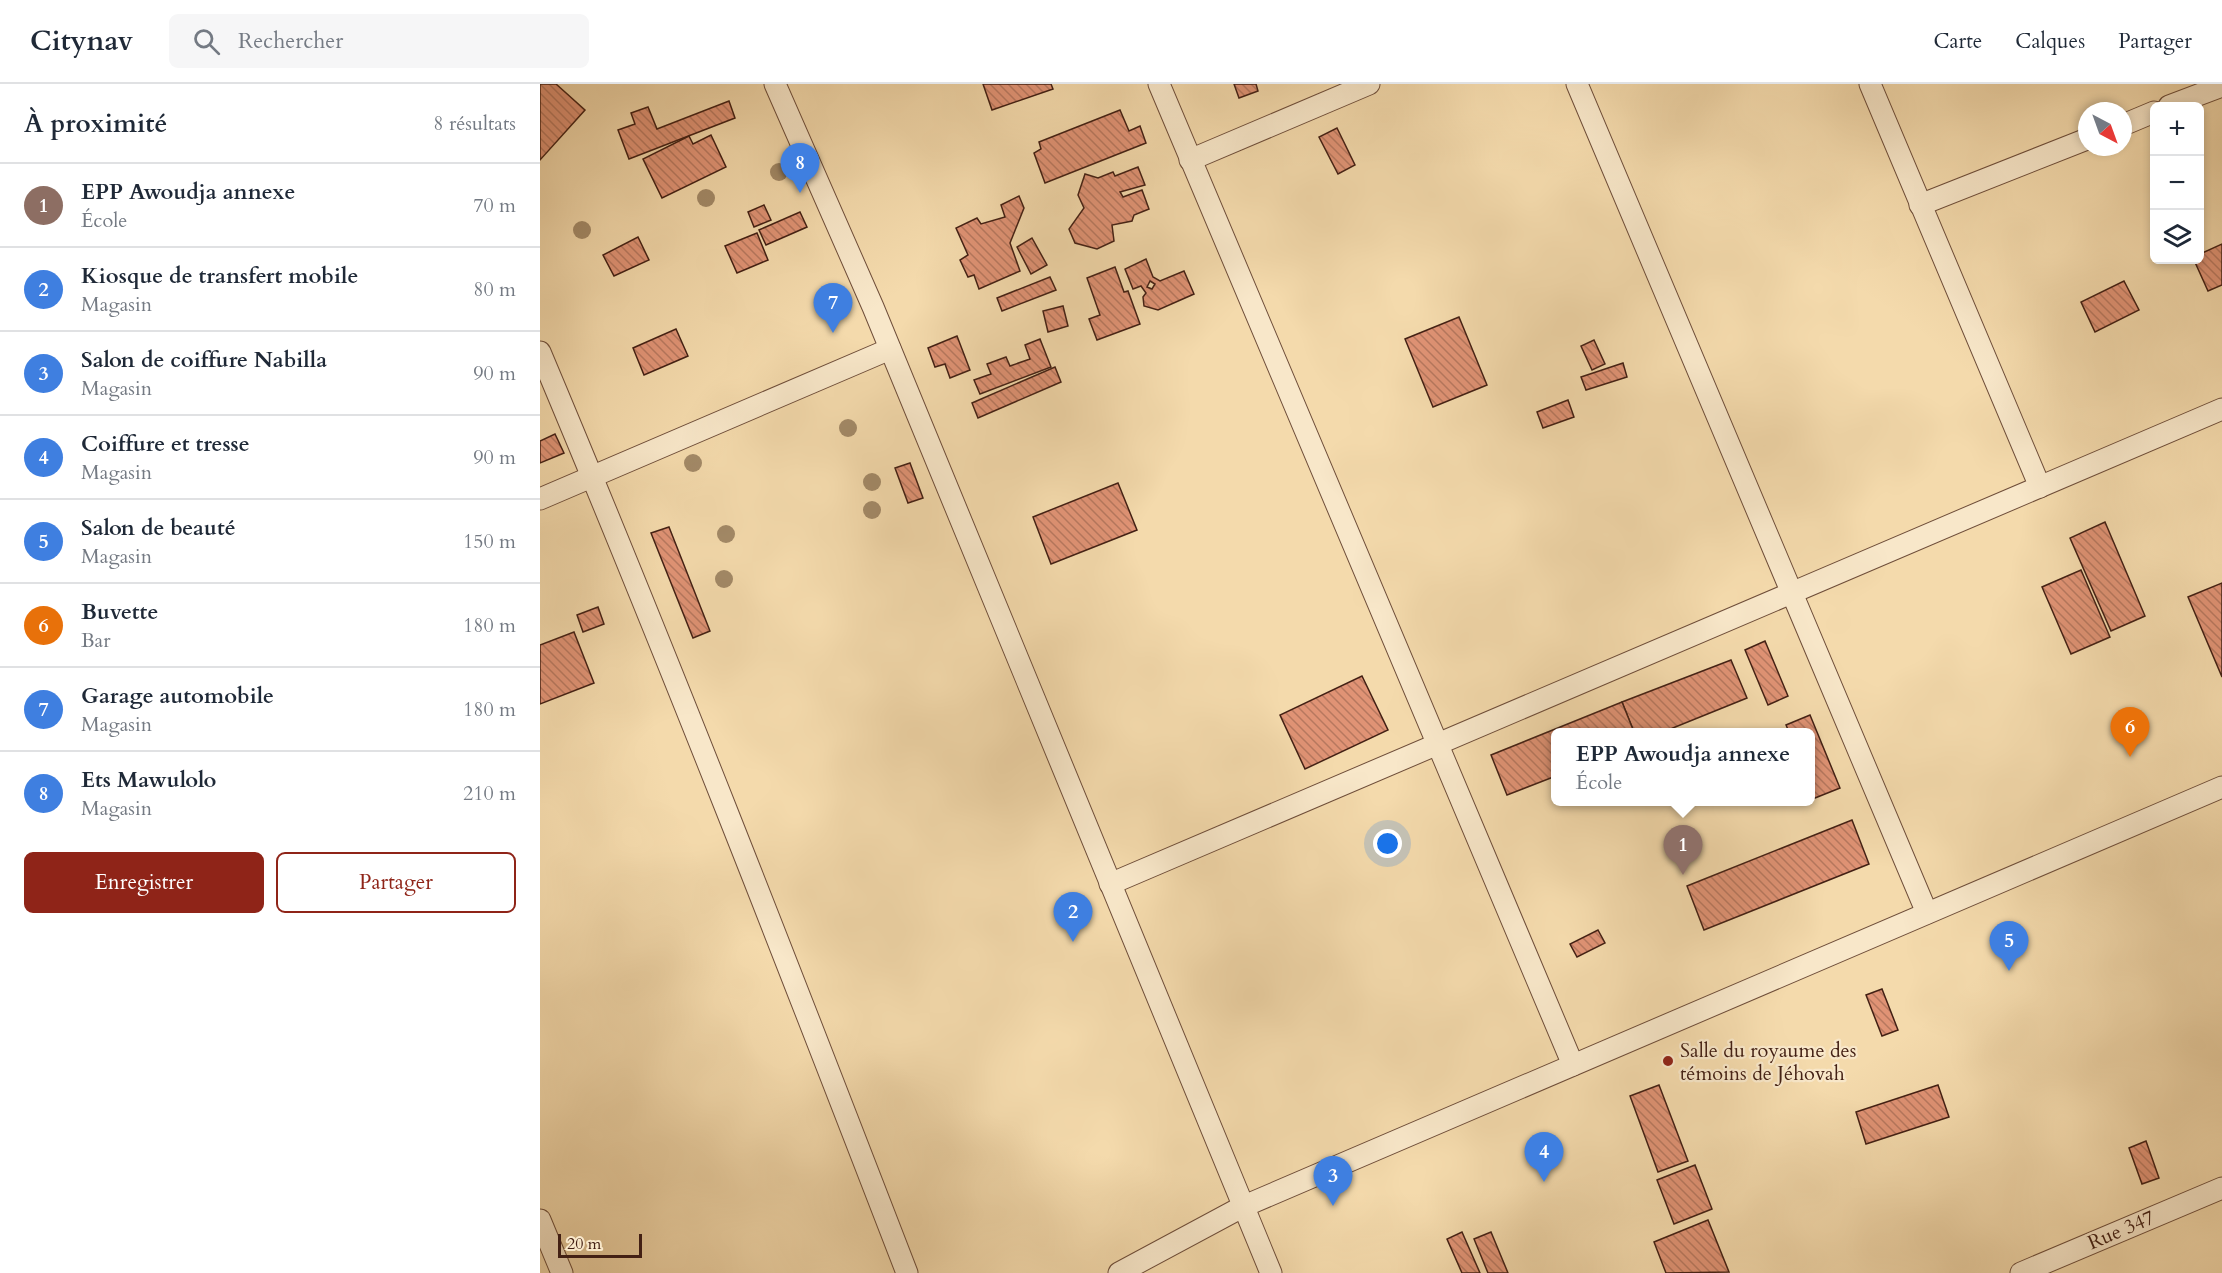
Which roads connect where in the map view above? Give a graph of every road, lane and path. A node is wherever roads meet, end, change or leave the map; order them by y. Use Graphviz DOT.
graph roads {
  1 [pos="775,84"];
  2 [pos="1159,84"];
  3 [pos="1369,84"];
  4 [pos="1577,84"];
  5 [pos="1870,84"];
  6 [pos="2222,86"];
  7 [pos="2180,102"];
  8 [pos="2150,114"];
  9 [pos="2132,121"];
  10 [pos="2078,143"];
  11 [pos="1190,160"];
  12 [pos="1920,205"];
  13 [pos="890,349"];
  14 [pos="540,352"];
  15 [pos="2222,409"];
  16 [pos="592,476"];
  17 [pos="2040,488"];
  18 [pos="540,499"];
  19 [pos="1792,593"];
  20 [pos="1437,745"];
  21 [pos="2222,787"];
  22 [pos="1110,884"];
  23 [pos="1927,913"];
  24 [pos="1573,1065"];
  25 [pos="2222,1188"];
  26 [pos="1242,1207"];
  27 [pos="540,1220"];
  28 [pos="562,1273"];
  29 [pos="907,1273"];
  30 [pos="1119,1273"];
  31 [pos="1271,1273"];
  32 [pos="2021,1273"];
  1 -- 13 [label="street"];
  2 -- 11 [label="street"];
  3 -- 11 [label="street"];
  4 -- 19 [label="street"];
  5 -- 12 [label="street"];
  6 -- 7 [label="street"];
  8 -- 9 [label="street"];
  10 -- 12 [label="street"];
  11 -- 20 [label="street"];
  12 -- 17 [label="street"];
  13 -- 16 [label="street"];
  13 -- 22 [label="street"];
  14 -- 16 [label="street"];
  15 -- 17 [label="street"];
  16 -- 18 [label="street"];
  16 -- 29 [label="street"];
  17 -- 19 [label="street"];
  19 -- 20 [label="street"];
  19 -- 23 [label="street"];
  20 -- 22 [label="street"];
  20 -- 24 [label="street"];
  21 -- 23 [label="street"];
  22 -- 26 [label="street"];
  23 -- 24 [label="street"];
  24 -- 26 [label="street"];
  25 -- 32 [label="street, Rue 347"];
  26 -- 30 [label="street"];
  26 -- 31 [label="street"];
  27 -- 28 [label="street"];
}
